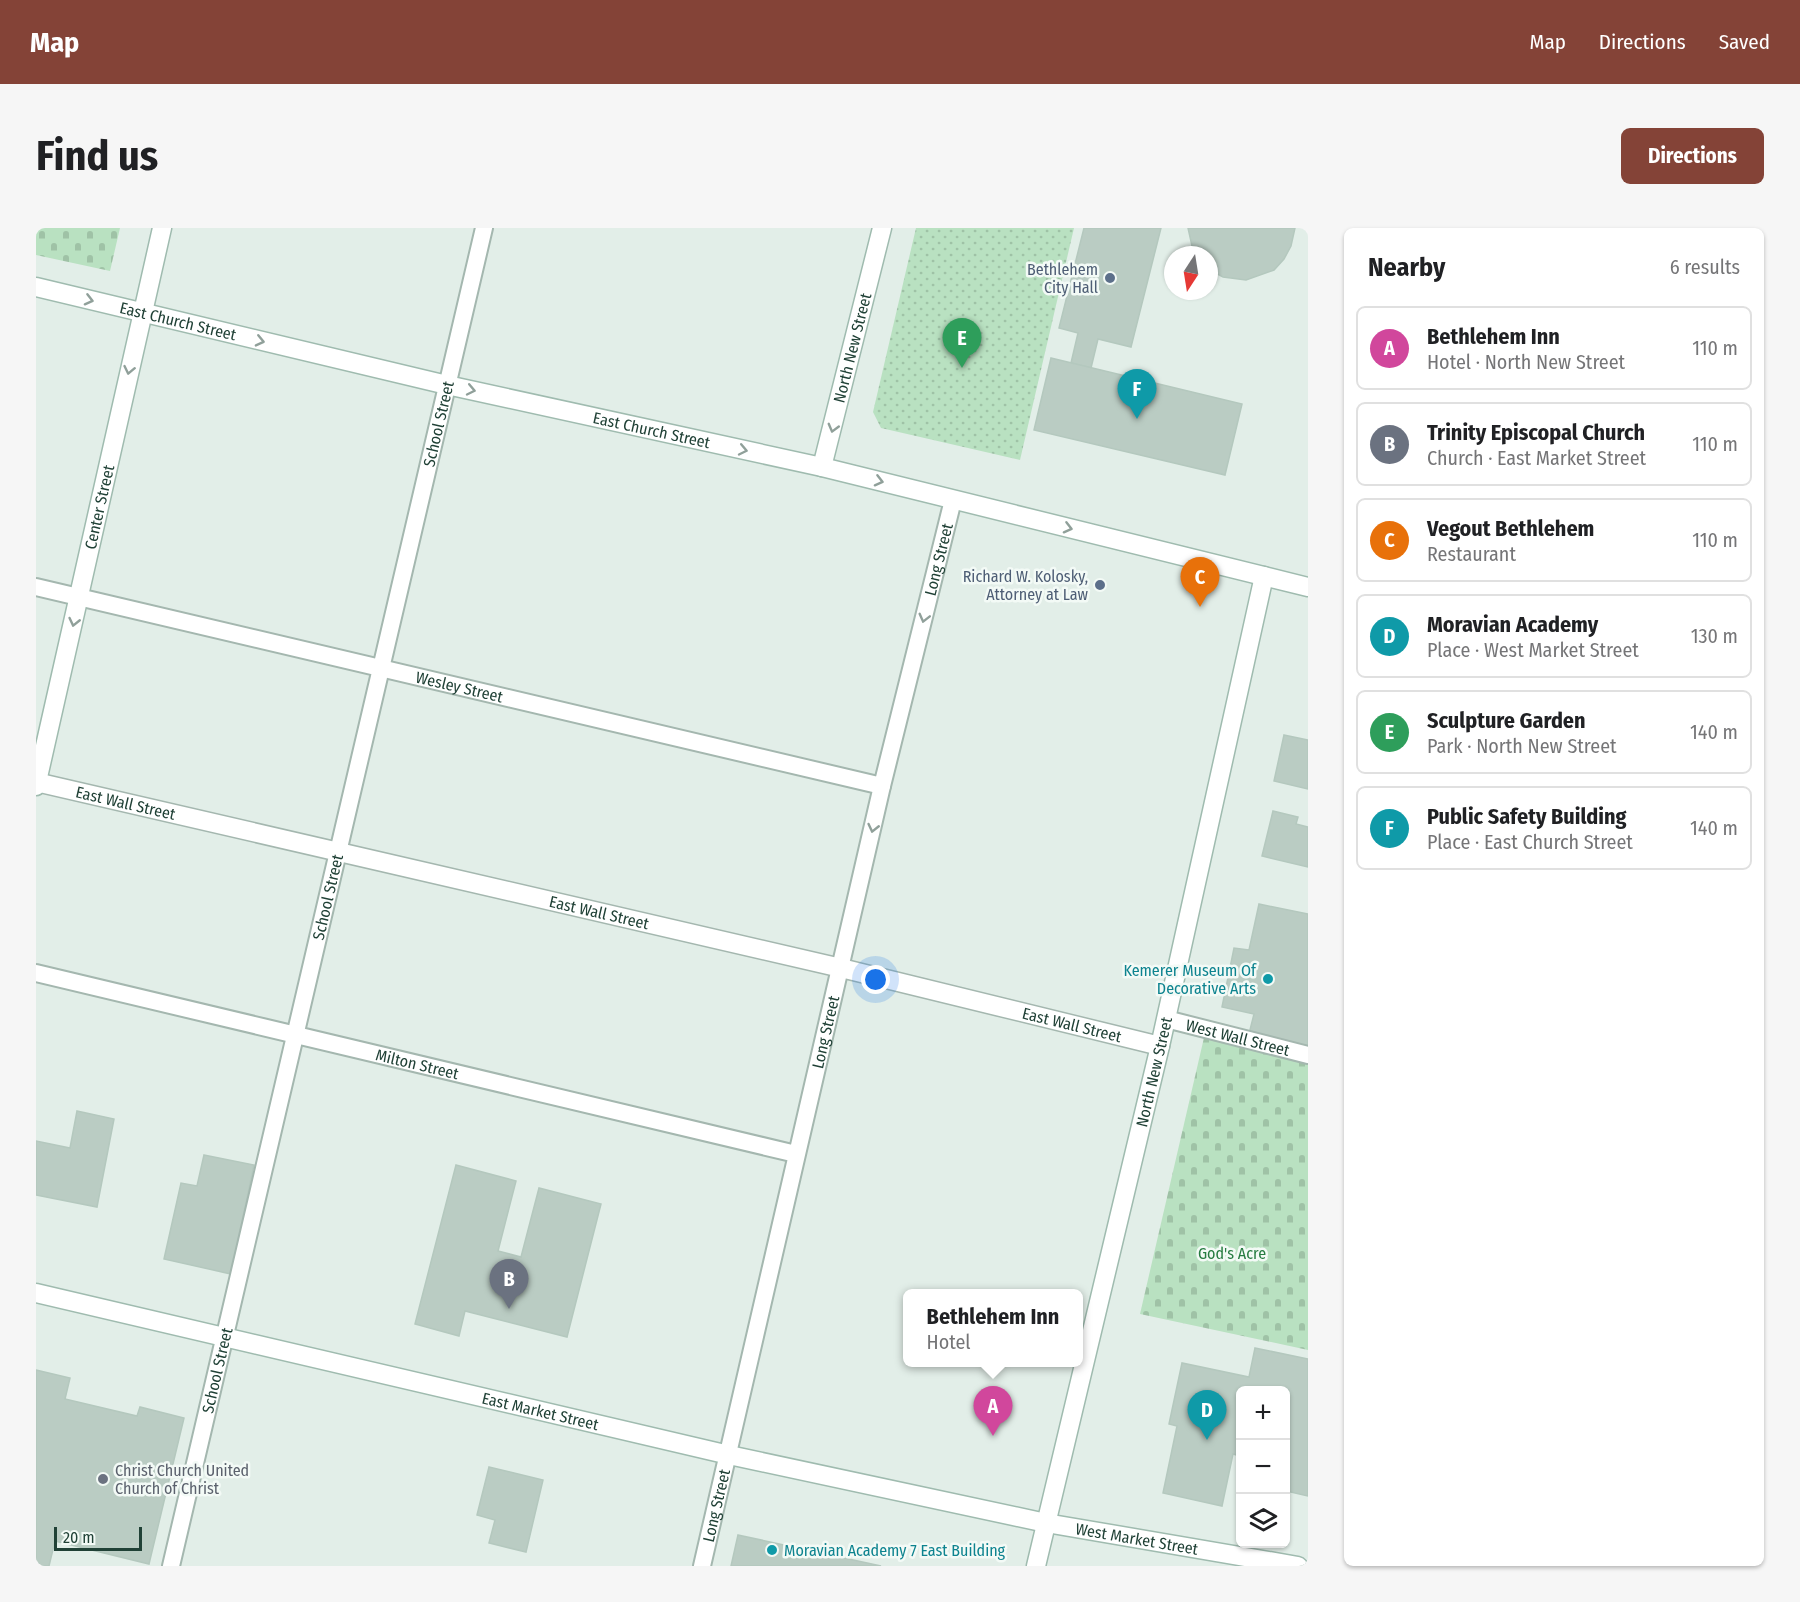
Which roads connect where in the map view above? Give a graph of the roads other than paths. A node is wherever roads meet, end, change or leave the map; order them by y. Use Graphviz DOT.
graph roads {
  1 [pos="162,228"];
  2 [pos="484,228"];
  3 [pos="882,228"];
  4 [pos="36,287"];
  5 [pos="142,312"];
  6 [pos="447,385"];
  7 [pos="822,467"];
  8 [pos="953,500"];
  9 [pos="1264,576"];
  10 [pos="36,587"];
  11 [pos="1308,587"];
  12 [pos="80,598"];
  13 [pos="380,670"];
  14 [pos="36,784"];
  15 [pos="882,786"];
  16 [pos="339,852"];
  17 [pos="841,968"];
  18 [pos="36,974"];
  19 [pos="1166,1020"];
  20 [pos="295,1036"];
  21 [pos="1160,1046"];
  22 [pos="1308,1055"];
  23 [pos="796,1154"];
  24 [pos="36,1293"];
  25 [pos="224,1337"];
  26 [pos="729,1455"];
  27 [pos="1046,1523"];
  28 [pos="171,1566"];
  29 [pos="702,1566"];
  30 [pos="1036,1566"];
  31 [pos="1298,1566"];
  1 -- 5 [label="street, Center Street"];
  2 -- 6 [label="lane, School Street"];
  3 -- 7 [label="street, North New Street, one-way"];
  4 -- 5 [label="street, East Church Street, one-way"];
  5 -- 6 [label="street, East Church Street, one-way"];
  5 -- 12 [label="street, Center Street, one-way"];
  6 -- 7 [label="street, East Church Street, one-way"];
  6 -- 13 [label="lane, School Street"];
  7 -- 8 [label="street, East Church Street, one-way"];
  8 -- 9 [label="street, East Church Street, one-way"];
  8 -- 15 [label="lane, Long Street, one-way"];
  9 -- 11 [label="street, East Church Street"];
  9 -- 19 [label="street, North New Street"];
  10 -- 12 [label="lane, Wesley Street"];
  12 -- 13 [label="lane, Wesley Street"];
  12 -- 14 [label="street, Center Street, one-way"];
  13 -- 15 [label="lane, Wesley Street"];
  13 -- 16 [label="lane, School Street"];
  14 -- 16 [label="street, East Wall Street"];
  15 -- 17 [label="lane, Long Street, one-way"];
  16 -- 17 [label="street, East Wall Street"];
  16 -- 20 [label="lane, School Street"];
  17 -- 21 [label="street, East Wall Street"];
  17 -- 23 [label="lane, Long Street"];
  18 -- 20 [label="lane, Milton Street"];
  19 -- 21 [label="street, North New Street"];
  19 -- 22 [label="lane, West Wall Street"];
  20 -- 23 [label="lane, Milton Street"];
  20 -- 25 [label="lane, School Street"];
  21 -- 27 [label="street, North New Street"];
  23 -- 26 [label="lane, Long Street"];
  24 -- 25 [label="street, East Market Street"];
  25 -- 26 [label="street, East Market Street"];
  25 -- 28 [label="lane, School Street"];
  26 -- 27 [label="street, East Market Street"];
  26 -- 29 [label="lane, Long Street"];
  27 -- 30 [label="street, North New Street"];
  27 -- 31 [label="street, West Market Street"];
}
